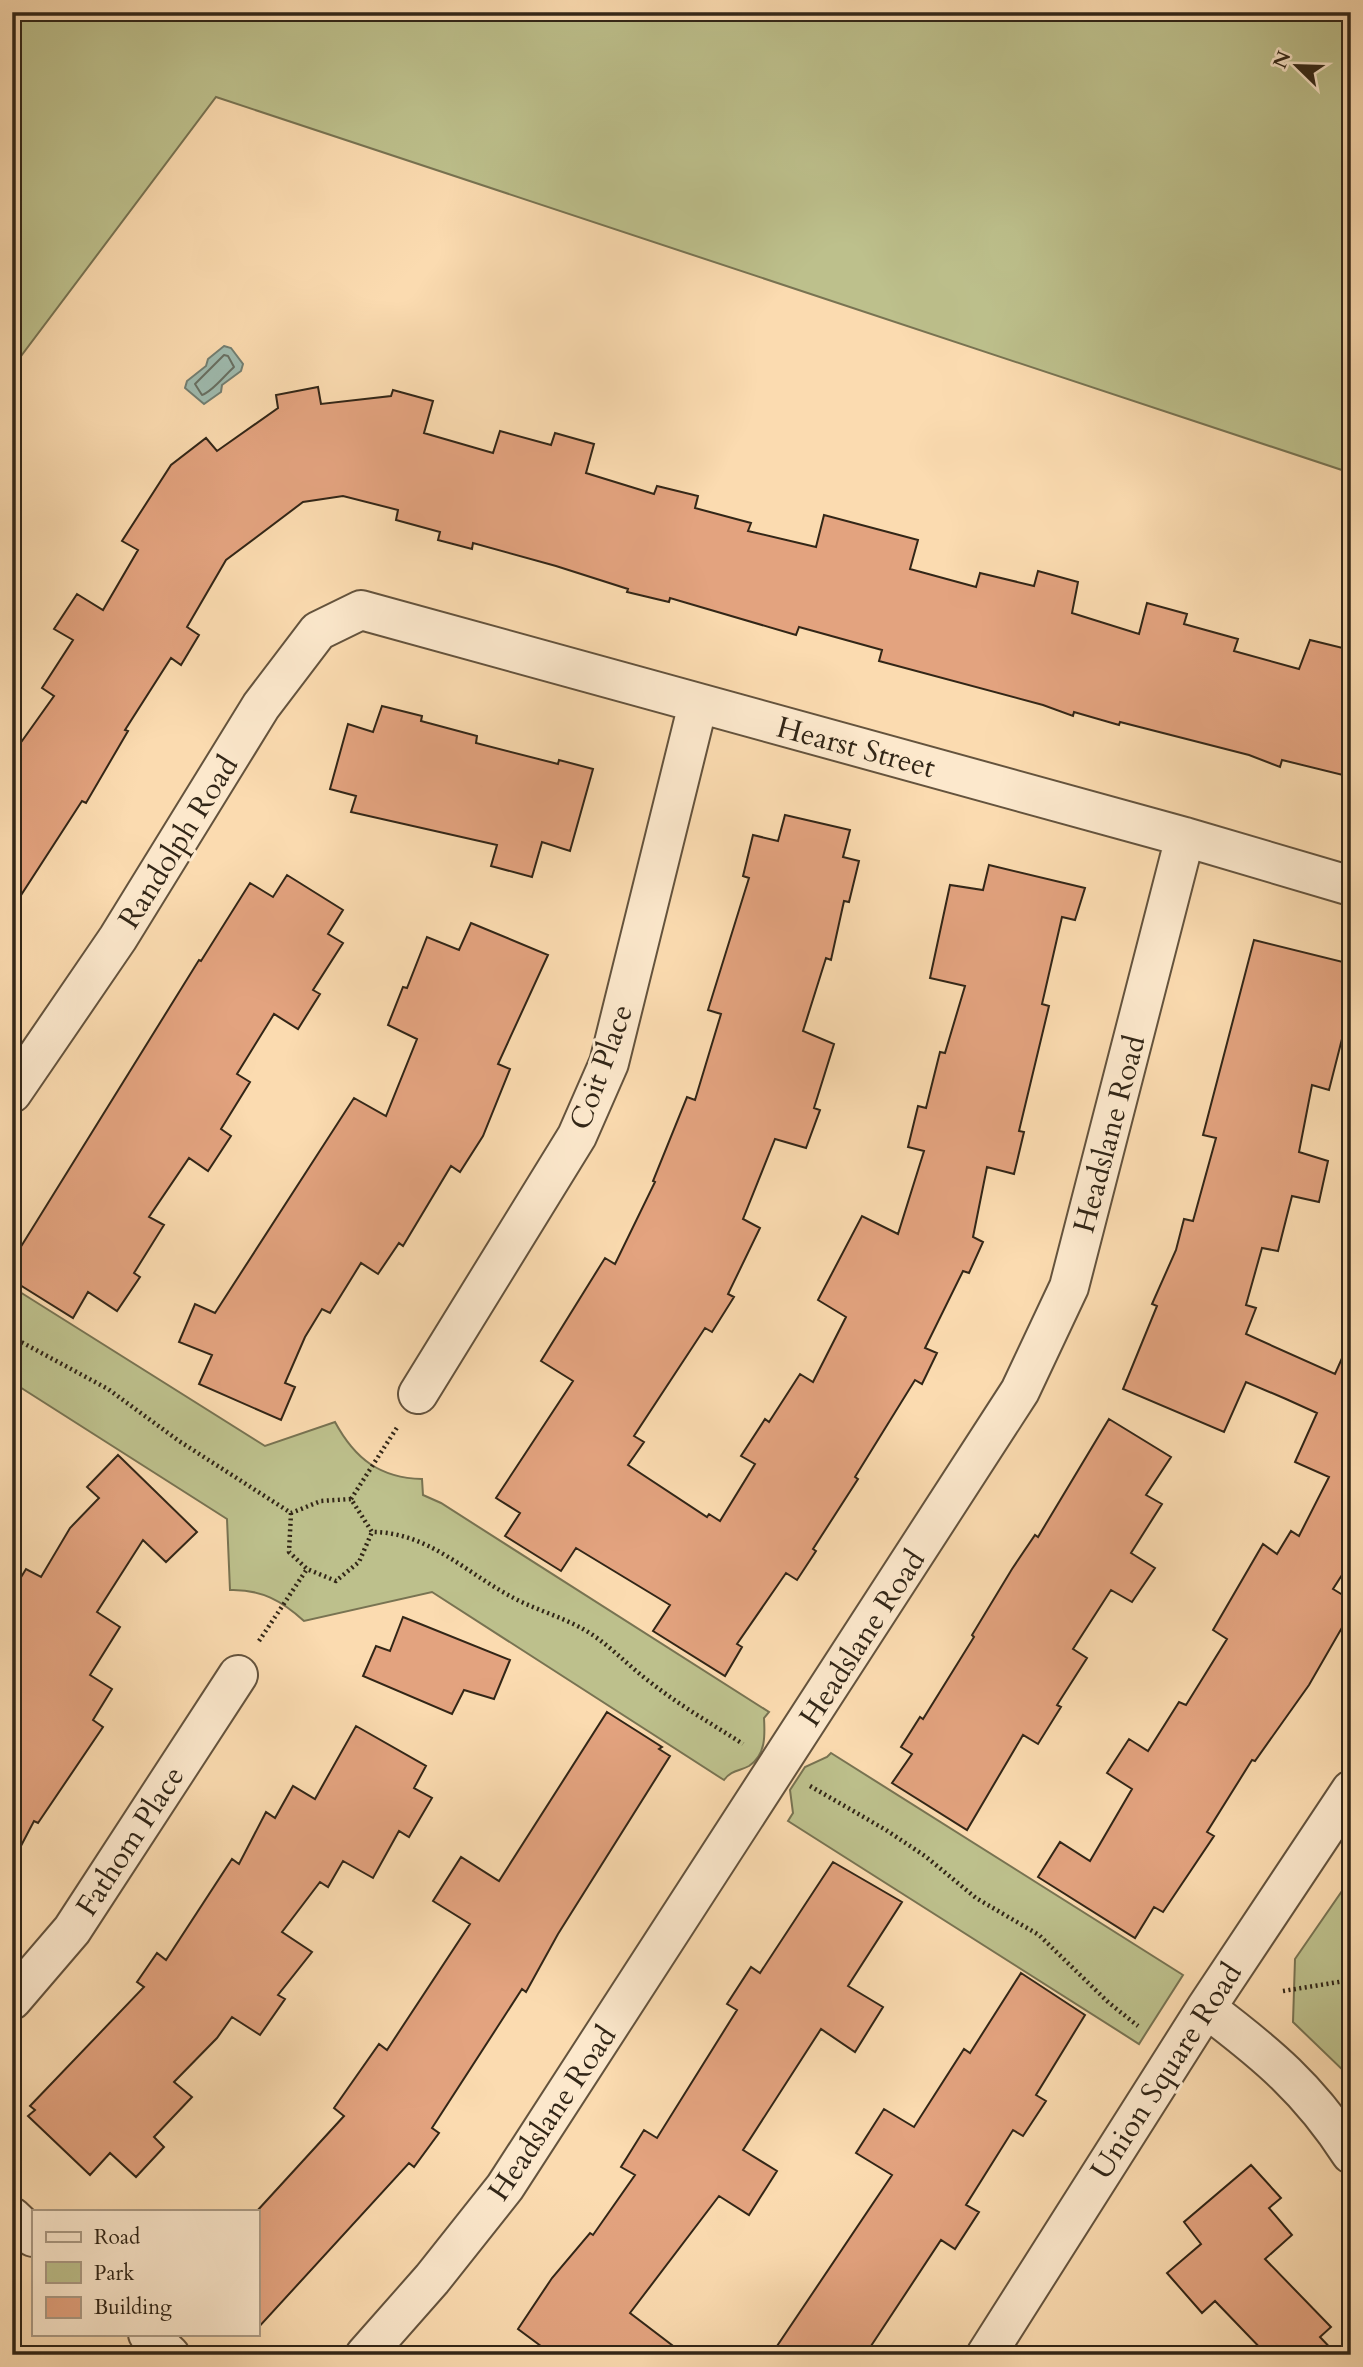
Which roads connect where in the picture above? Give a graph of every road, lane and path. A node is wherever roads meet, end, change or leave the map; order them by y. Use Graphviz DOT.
graph roads {
  1 [pos="361,610"];
  2 [pos="698,704"];
  3 [pos="1185,837"];
  4 [pos="1351,886"];
  5 [pos="12,1094"];
  6 [pos="12,1337"];
  7 [pos="418,1394"];
  8 [pos="351,1499"];
  9 [pos="291,1513"];
  10 [pos="372,1532"];
  11 [pos="307,1569"];
  12 [pos="238,1675"];
  13 [pos="745,1745"];
  14 [pos="801,1781"];
  15 [pos="1351,1790"];
  16 [pos="1351,1980"];
  17 [pos="1283,1991"];
  18 [pos="12,2000"];
  19 [pos="1206,2008"];
  20 [pos="1138,2026"];
  21 [pos="1351,2154"];
  22 [pos="12,2217"];
  23 [pos="32,2236"];
  24 [pos="150,2336"];
  25 [pos="170,2355"];
  26 [pos="365,2355"];
  27 [pos="986,2355"];
  1 -- 2 [label="street, Hearst Street"];
  1 -- 5 [label="street, Randolph Road"];
  2 -- 3 [label="street, Hearst Street"];
  2 -- 7 [label="street, Coit Place"];
  3 -- 4 [label="street, Hearst Street"];
  3 -- 26 [label="street, Headslane Road"];
  6 -- 9 [label="path"];
  7 -- 8 [label="path"];
  8 -- 9 [label="path"];
  8 -- 10 [label="path"];
  9 -- 11 [label="path"];
  10 -- 11 [label="path"];
  10 -- 13 [label="path"];
  11 -- 12 [label="path"];
  12 -- 18 [label="street, Fathom Place"];
  14 -- 20 [label="path"];
  15 -- 19 [label="street, Union Square Road"];
  16 -- 17 [label="path"];
  19 -- 21 [label="street"];
  19 -- 27 [label="street, Union Square Road"];
  22 -- 23 [label="street"];
  24 -- 25 [label="street"];
}
